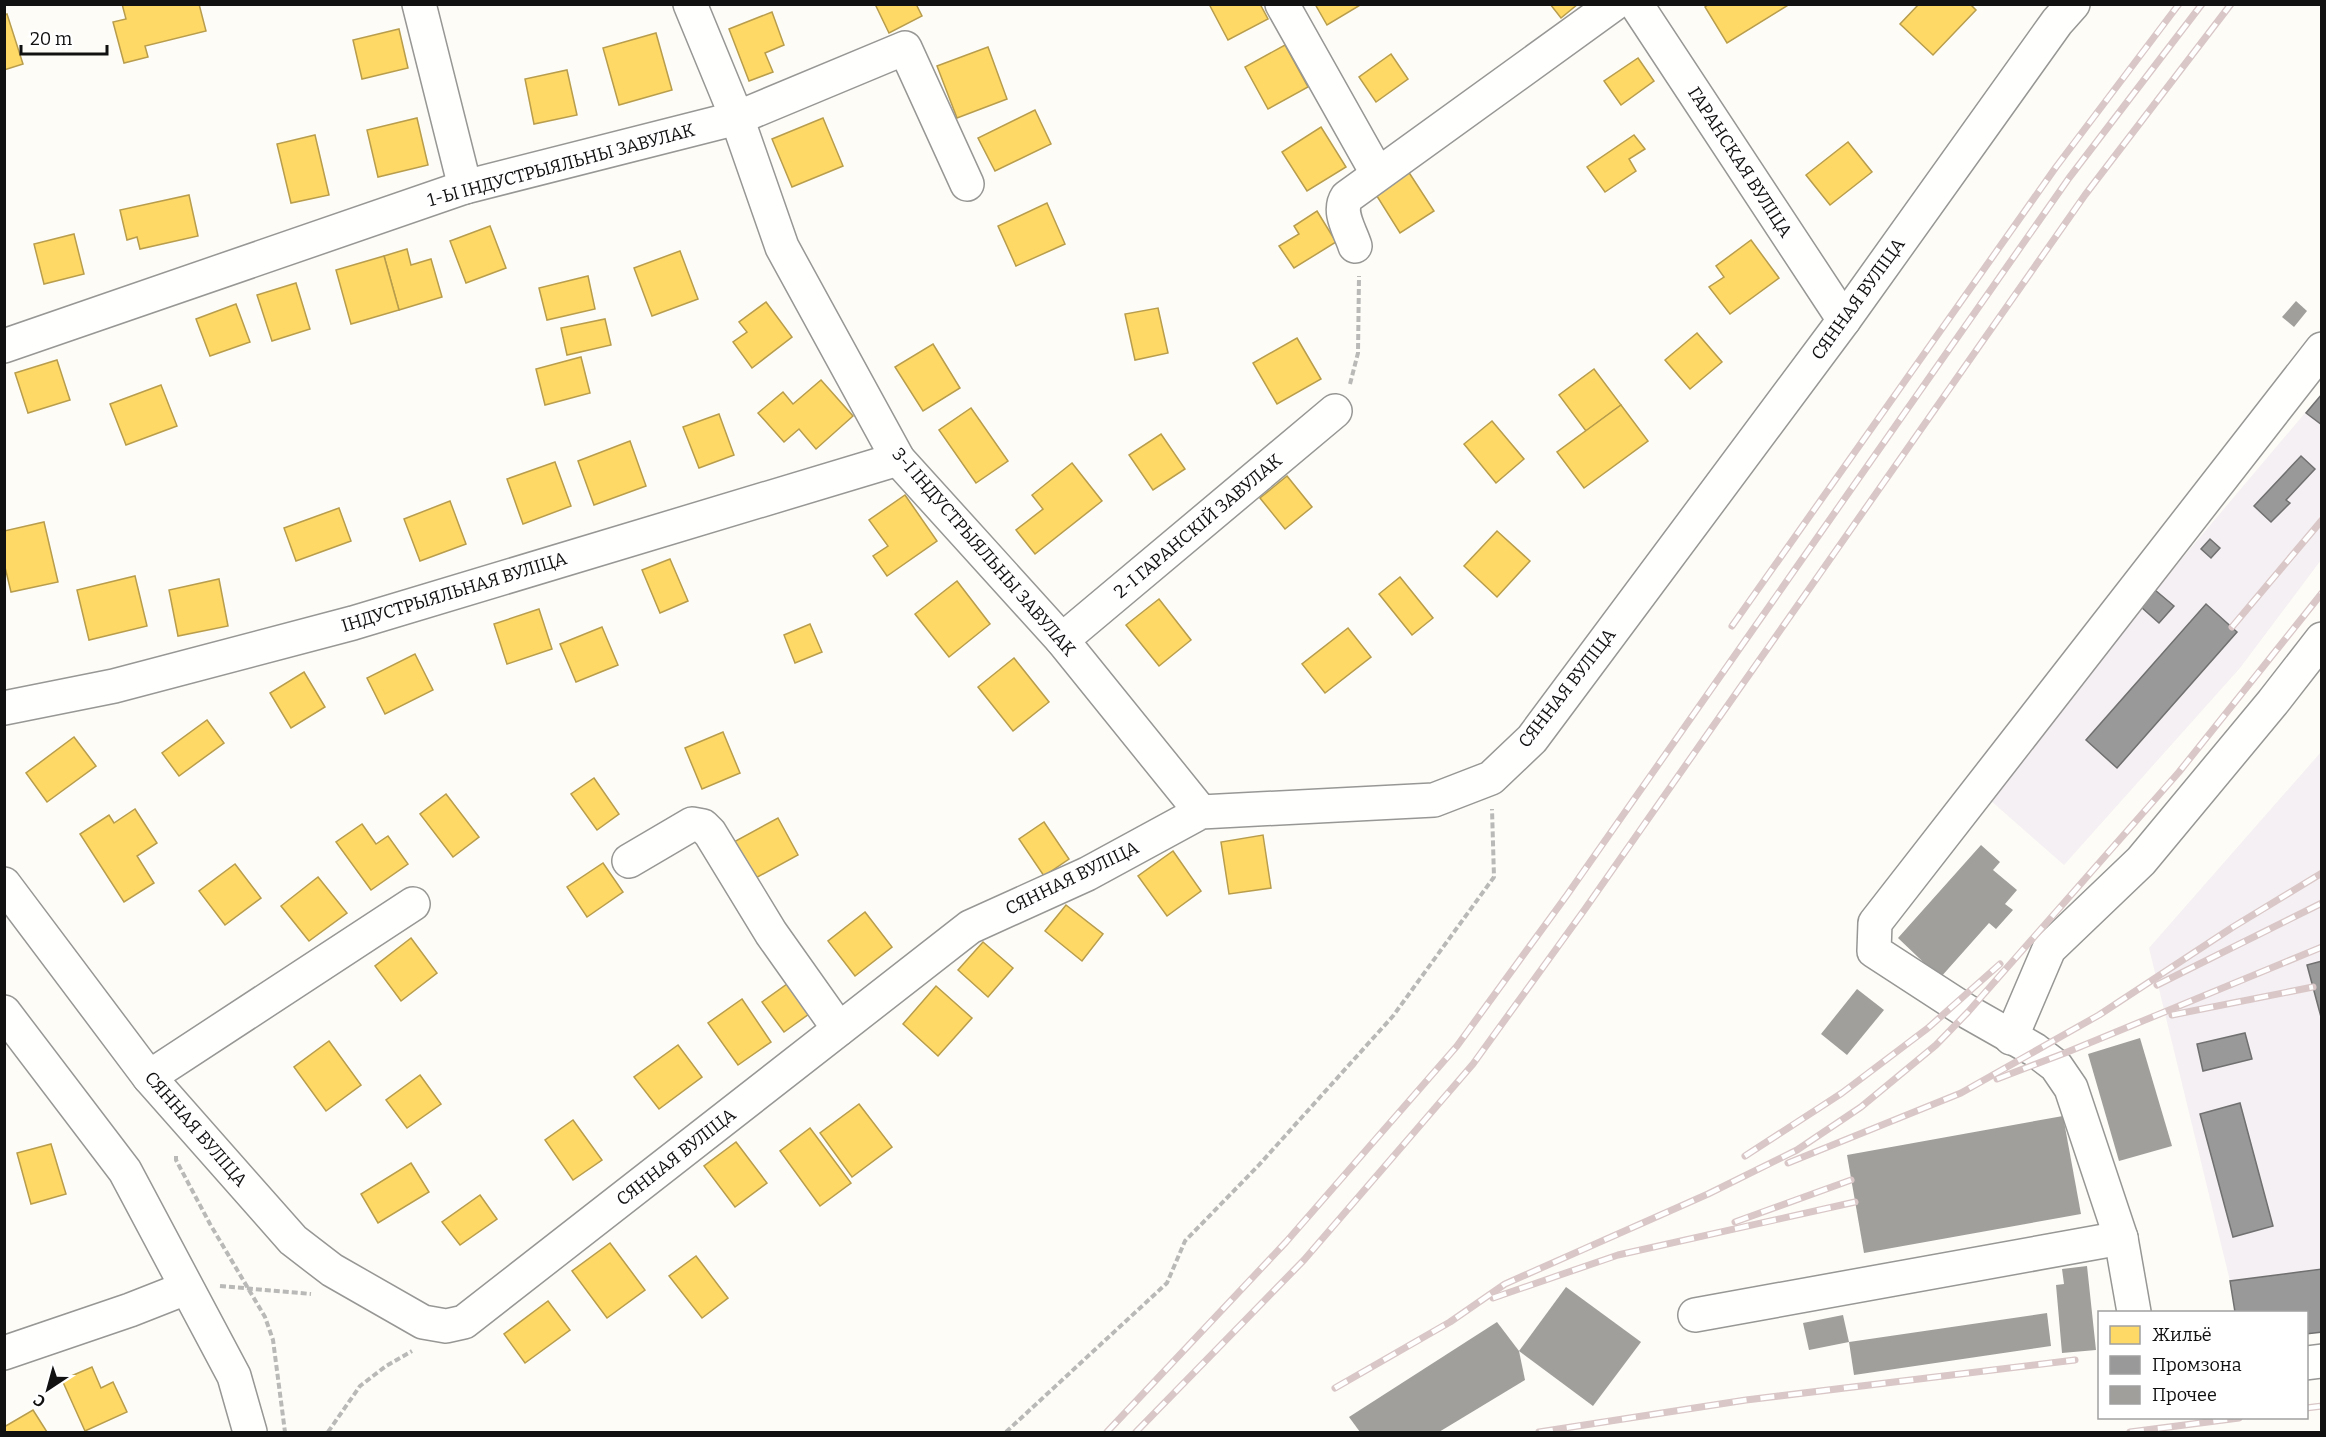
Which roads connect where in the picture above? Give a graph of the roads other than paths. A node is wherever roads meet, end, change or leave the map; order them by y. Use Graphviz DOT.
graph roads {
  1 [pos="419,4"];
  2 [pos="690,4"];
  3 [pos="1282,4"];
  4 [pos="1614,4"];
  5 [pos="1636,4"];
  6 [pos="2073,4"];
  7 [pos="737,118"];
  8 [pos="1377,173"];
  9 [pos="967,184"];
  10 [pos="465,187"];
  11 [pos="1355,246"];
  12 [pos="1844,320"];
  13 [pos="4,346"];
  14 [pos="2322,349"];
  15 [pos="1335,411"];
  16 [pos="898,459"];
  17 [pos="2322,639"];
  18 [pos="1062,640"];
  19 [pos="4,708"];
  20 [pos="1201,812"];
  21 [pos="629,861"];
  22 [pos="4,885"];
  23 [pos="413,904"];
  24 [pos="4,1012"];
  25 [pos="839,1029"];
  26 [pos="2011,1038"];
  27 [pos="149,1077"];
  28 [pos="2121,1238"];
  29 [pos="186,1288"];
  30 [pos="2134,1311"];
  31 [pos="1695,1315"];
  32 [pos="4,1353"];
  33 [pos="250,1432"];
  1 -- 10 [label="street"];
  2 -- 7 [label="street, 3-І ІНДУСТРЫЯЛЬНЫ ЗАВУЛАК"];
  3 -- 8 [label="street"];
  4 -- 8 [label="street"];
  5 -- 12 [label="street, ГАРАНСКАЯ ВУЛІЦА"];
  6 -- 12 [label="street, СЯННАЯ ВУЛІЦА"];
  7 -- 9 [label="street, 1-Ы ІНДУСТРЫЯЛЬНЫ ЗАВУЛАК"];
  7 -- 10 [label="street, 1-Ы ІНДУСТРЫЯЛЬНЫ ЗАВУЛАК"];
  7 -- 16 [label="street, 3-І ІНДУСТРЫЯЛЬНЫ ЗАВУЛАК"];
  8 -- 11 [label="street"];
  10 -- 13 [label="street, 1-Ы ІНДУСТРЫЯЛЬНЫ ЗАВУЛАК"];
  12 -- 20 [label="street, СЯННАЯ ВУЛІЦА"];
  14 -- 26 [label="street"];
  15 -- 18 [label="street, 2-І ГАРАНСКІЙ ЗАВУЛАК"];
  16 -- 18 [label="street, 3-І ІНДУСТРЫЯЛЬНЫ ЗАВУЛАК"];
  16 -- 19 [label="street, ІНДУСТРЫЯЛЬНАЯ ВУЛІЦА"];
  17 -- 26 [label="street"];
  18 -- 20 [label="street, 3-І ІНДУСТРЫЯЛЬНЫ ЗАВУЛАК"];
  20 -- 25 [label="street, СЯННАЯ ВУЛІЦА"];
  21 -- 25 [label="street"];
  22 -- 27 [label="street, СЯННАЯ ВУЛІЦА"];
  23 -- 27 [label="street"];
  24 -- 29 [label="street"];
  25 -- 27 [label="street, СЯННАЯ ВУЛІЦА"];
  26 -- 28 [label="street"];
  28 -- 30 [label="street"];
  28 -- 31 [label="street"];
  29 -- 32 [label="street"];
  29 -- 33 [label="street"];
}
